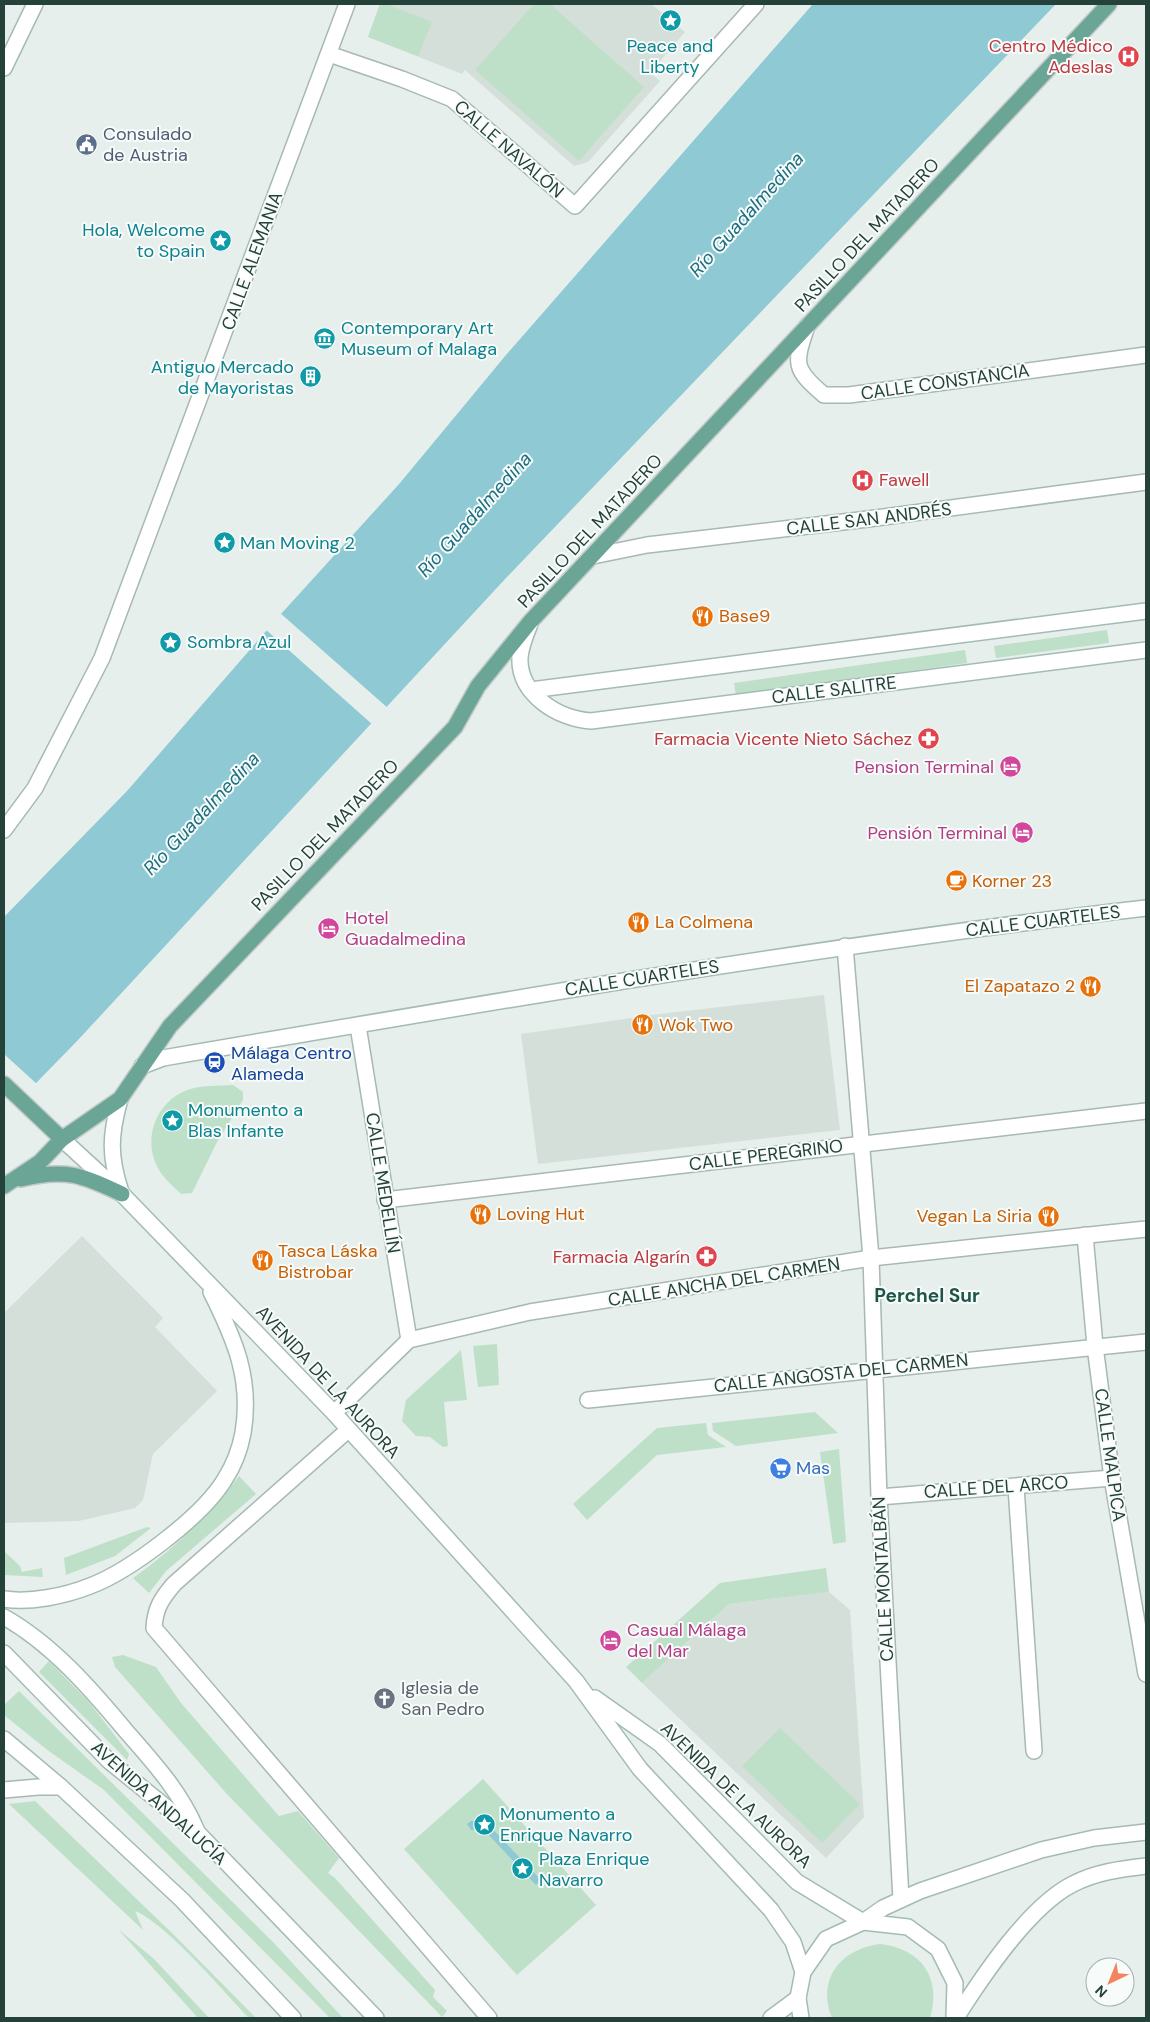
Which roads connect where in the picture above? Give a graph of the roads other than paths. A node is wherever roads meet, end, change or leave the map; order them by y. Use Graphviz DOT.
graph roads {
  1 [pos="35,4"];
  2 [pos="347,4"];
  3 [pos="756,4"];
  4 [pos="1108,4"];
  5 [pos="329,54"];
  6 [pos="4,68"];
  7 [pos="807,326"];
  8 [pos="1146,355"];
  9 [pos="1146,482"];
  10 [pos="592,556"];
  11 [pos="1146,611"];
  12 [pos="530,622"];
  13 [pos="1146,650"];
  14 [pos="531,690"];
  15 [pos="4,830"];
  16 [pos="1146,908"];
  17 [pos="846,946"];
  18 [pos="358,1026"];
  19 [pos="142,1066"];
  20 [pos="4,1084"];
  21 [pos="120,1099"];
  22 [pos="1146,1112"];
  23 [pos="62,1139"];
  24 [pos="863,1143"];
  25 [pos="7,1184"];
  26 [pos="122,1194"];
  27 [pos="385,1200"];
  28 [pos="1146,1229"];
  29 [pos="1085,1235"];
  30 [pos="872,1258"];
  31 [pos="203,1277"];
  32 [pos="410,1340"];
  33 [pos="1146,1342"];
  34 [pos="1095,1346"];
  35 [pos="874,1370"];
  36 [pos="588,1400"];
  37 [pos="334,1413"];
  38 [pos="348,1430"];
  39 [pos="1112,1478"];
  40 [pos="1016,1487"];
  41 [pos="879,1496"];
  42 [pos="4,1599"];
  43 [pos="4,1617"];
  44 [pos="4,1653"];
  45 [pos="1146,1674"];
  46 [pos="585,1691"];
  47 [pos="4,1739"];
  48 [pos="1034,1751"];
  49 [pos="62,1787"];
  50 [pos="4,1790"];
  51 [pos="1146,1832"];
  52 [pos="198,1833"];
  53 [pos="1146,1866"];
  54 [pos="901,1899"];
  55 [pos="863,1922"];
  56 [pos="908,1927"];
  57 [pos="803,1972"];
  58 [pos="798,1998"];
  59 [pos="293,2018"];
  60 [pos="376,2018"];
  61 [pos="489,2018"];
  62 [pos="771,2018"];
  63 [pos="801,2018"];
  64 [pos="955,2018"];
  1 -- 6 [label="street"];
  2 -- 5 [label="street, CALLE ALEMANIA"];
  3 -- 5 [label="street, CALLE NAVALÓN"];
  4 -- 7 [label="main road, PASILLO DEL MATADERO"];
  5 -- 15 [label="street, CALLE ALEMANIA"];
  7 -- 8 [label="street, CALLE CONSTANCIA"];
  7 -- 10 [label="main road, PASILLO DEL MATADERO"];
  9 -- 10 [label="street, CALLE SAN ANDRÉS"];
  10 -- 12 [label="main road, PASILLO DEL MATADERO"];
  11 -- 14 [label="street"];
  12 -- 14 [label="street, CALLE SALITRE"];
  12 -- 19 [label="main road, PASILLO DEL MATADERO"];
  13 -- 14 [label="street, CALLE SALITRE"];
  16 -- 17 [label="street, CALLE CUARTELES"];
  17 -- 18 [label="street, CALLE CUARTELES"];
  17 -- 24 [label="street, CALLE MONTALBÁN"];
  18 -- 19 [label="street, CALLE CUARTELES"];
  18 -- 27 [label="street, CALLE MEDELLÍN"];
  19 -- 21 [label="main road, PASILLO DEL MATADERO"];
  20 -- 23 [label="main road, AVENIDA DE LA AURORA"];
  21 -- 23 [label="main road, PASILLO DEL MATADERO"];
  21 -- 26 [label="street, PASILLO DEL MATADERO"];
  22 -- 24 [label="street, CALLE PEREGRINO"];
  23 -- 25 [label="main road, PASILLO DEL MATADERO"];
  23 -- 26 [label="street, AVENIDA DE LA AURORA"];
  24 -- 27 [label="street, CALLE PEREGRINO"];
  24 -- 30 [label="street, CALLE MONTALBÁN"];
  25 -- 26 [label="main road"];
  26 -- 31 [label="street, AVENIDA DE LA AURORA"];
  27 -- 32 [label="street, CALLE MEDELLÍN"];
  28 -- 29 [label="street, CALLE ANCHA DEL CARMEN"];
  29 -- 30 [label="street, CALLE ANCHA DEL CARMEN"];
  29 -- 34 [label="street, CALLE MALPICA"];
  30 -- 32 [label="street, CALLE ANCHA DEL CARMEN"];
  30 -- 35 [label="street, CALLE MONTALBÁN"];
  31 -- 37 [label="street, AVENIDA DE LA AURORA"];
  31 -- 42 [label="street"];
  32 -- 37 [label="street"];
  33 -- 34 [label="street, CALLE ANGOSTA DEL CARMEN"];
  34 -- 35 [label="street, CALLE ANGOSTA DEL CARMEN"];
  34 -- 39 [label="street, CALLE MALPICA"];
  35 -- 36 [label="street, CALLE ANGOSTA DEL CARMEN"];
  35 -- 41 [label="street, CALLE MONTALBÁN"];
  37 -- 38 [label="street, AVENIDA DE LA AURORA"];
  38 -- 46 [label="street, AVENIDA DE LA AURORA"];
  38 -- 61 [label="street"];
  39 -- 40 [label="street, CALLE DEL ARCO"];
  39 -- 45 [label="street, CALLE MALPICA"];
  40 -- 41 [label="street, CALLE DEL ARCO"];
  40 -- 48 [label="street"];
  41 -- 54 [label="street, CALLE MONTALBÁN"];
  43 -- 52 [label="street"];
  44 -- 52 [label="street, AVENIDA ANDALUCÍA"];
  46 -- 55 [label="street, AVENIDA DE LA AURORA"];
  46 -- 57 [label="street, AVENIDA DE LA AURORA"];
  47 -- 49 [label="street"];
  49 -- 50 [label="street"];
  49 -- 59 [label="street"];
  51 -- 54 [label="street"];
  52 -- 60 [label="street, AVENIDA ANDALUCÍA"];
  53 -- 64 [label="street"];
  54 -- 55 [label="street"];
  54 -- 56 [label="street, CALLE MONTALBÁN"];
  55 -- 56 [label="street"];
  55 -- 57 [label="street"];
  56 -- 64 [label="street"];
  57 -- 58 [label="street"];
  58 -- 62 [label="street"];
  58 -- 63 [label="street"];
}
